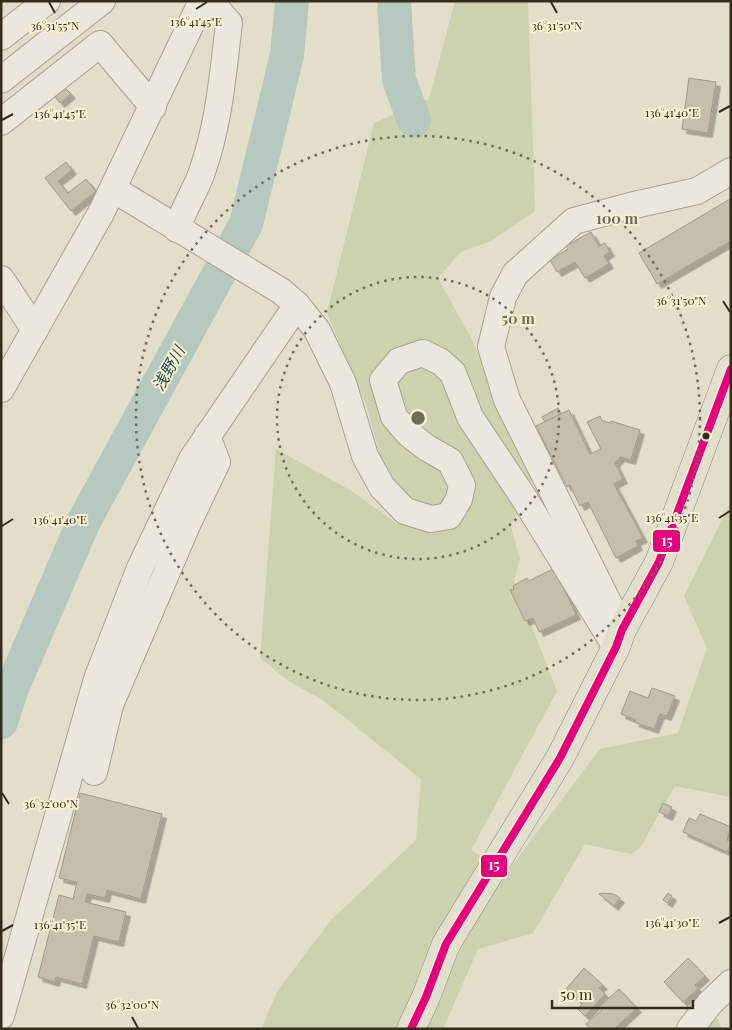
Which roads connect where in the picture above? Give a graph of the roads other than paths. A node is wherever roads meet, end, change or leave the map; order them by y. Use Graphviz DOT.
graph roads {
  1 [pos="47,1"];
  2 [pos="102,1"];
  3 [pos="202,1"];
  4 [pos="210,1"];
  5 [pos="1,37"];
  6 [pos="1,80"];
  7 [pos="153,107"];
  8 [pos="1,122"];
  9 [pos="731,171"];
  10 [pos="114,189"];
  11 [pos="181,231"];
  12 [pos="1,279"];
  13 [pos="289,298"];
  14 [pos="35,330"];
  15 [pos="731,369"];
  16 [pos="1,389"];
  17 [pos="207,436"];
  18 [pos="619,639"];
  19 [pos="94,772"];
  20 [pos="731,983"];
  21 [pos="1,1016"];
  22 [pos="411,1029"];
  23 [pos="690,1029"];
  1 -- 5 [label="street"];
  2 -- 6 [label="street"];
  3 -- 7 [label="street"];
  4 -- 11 [label="street"];
  7 -- 8 [label="street"];
  7 -- 10 [label="street"];
  9 -- 18 [label="street"];
  10 -- 11 [label="street"];
  10 -- 14 [label="street"];
  11 -- 13 [label="street"];
  12 -- 14 [label="street"];
  13 -- 17 [label="street"];
  13 -- 18 [label="street"];
  14 -- 16 [label="street"];
  15 -- 18 [label="main road"];
  17 -- 19 [label="street"];
  17 -- 21 [label="street"];
  18 -- 22 [label="main road"];
  20 -- 23 [label="street"];
}
